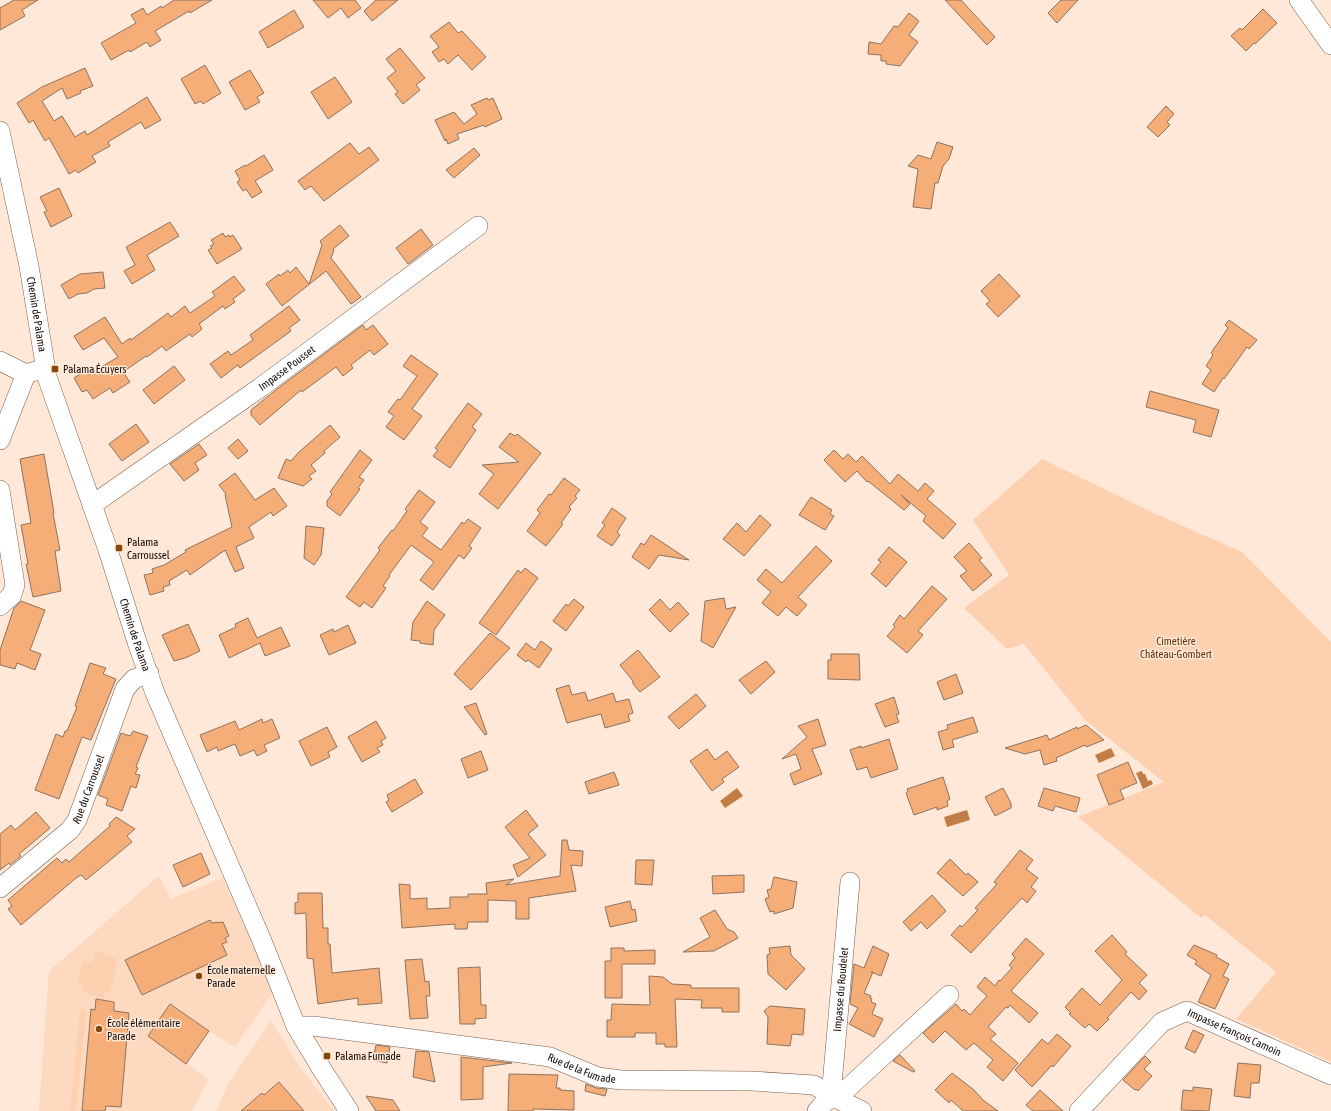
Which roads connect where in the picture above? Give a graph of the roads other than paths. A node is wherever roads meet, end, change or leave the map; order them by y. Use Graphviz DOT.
graph roads {
  1 [pos="1299,0"];
  2 [pos="1331,45"];
  3 [pos="0,131"];
  4 [pos="478,226"];
  5 [pos="0,361"];
  6 [pos="46,368"];
  7 [pos="26,374"];
  8 [pos="0,440"];
  9 [pos="0,490"];
  10 [pos="92,505"];
  11 [pos="0,606"];
  12 [pos="149,673"];
  13 [pos="850,882"];
  14 [pos="0,888"];
  15 [pos="949,996"];
  16 [pos="296,1026"];
  17 [pos="1331,1075"];
  18 [pos="832,1096"];
  19 [pos="350,1111"];
  20 [pos="817,1111"];
  21 [pos="862,1111"];
  22 [pos="1079,1111"];
  1 -- 2 [label="street"];
  3 -- 6 [label="street, Chemin de Palama"];
  4 -- 10 [label="street, Impasse Pousset"];
  5 -- 7 [label="street"];
  6 -- 7 [label="street"];
  6 -- 10 [label="street, Chemin de Palama"];
  7 -- 8 [label="street"];
  9 -- 11 [label="street"];
  10 -- 12 [label="street, Chemin de Palama"];
  12 -- 14 [label="street, Rue du Carroussel"];
  12 -- 16 [label="street, Chemin de Palama"];
  13 -- 18 [label="street, Impasse du Roudelet"];
  15 -- 18 [label="street"];
  16 -- 18 [label="street, Rue de la Fumade"];
  16 -- 19 [label="street, Chemin de Palama"];
  17 -- 22 [label="street, Impasse François Camoin"];
  18 -- 20 [label="street"];
  18 -- 21 [label="street, Rue de la Fumade"];
}
